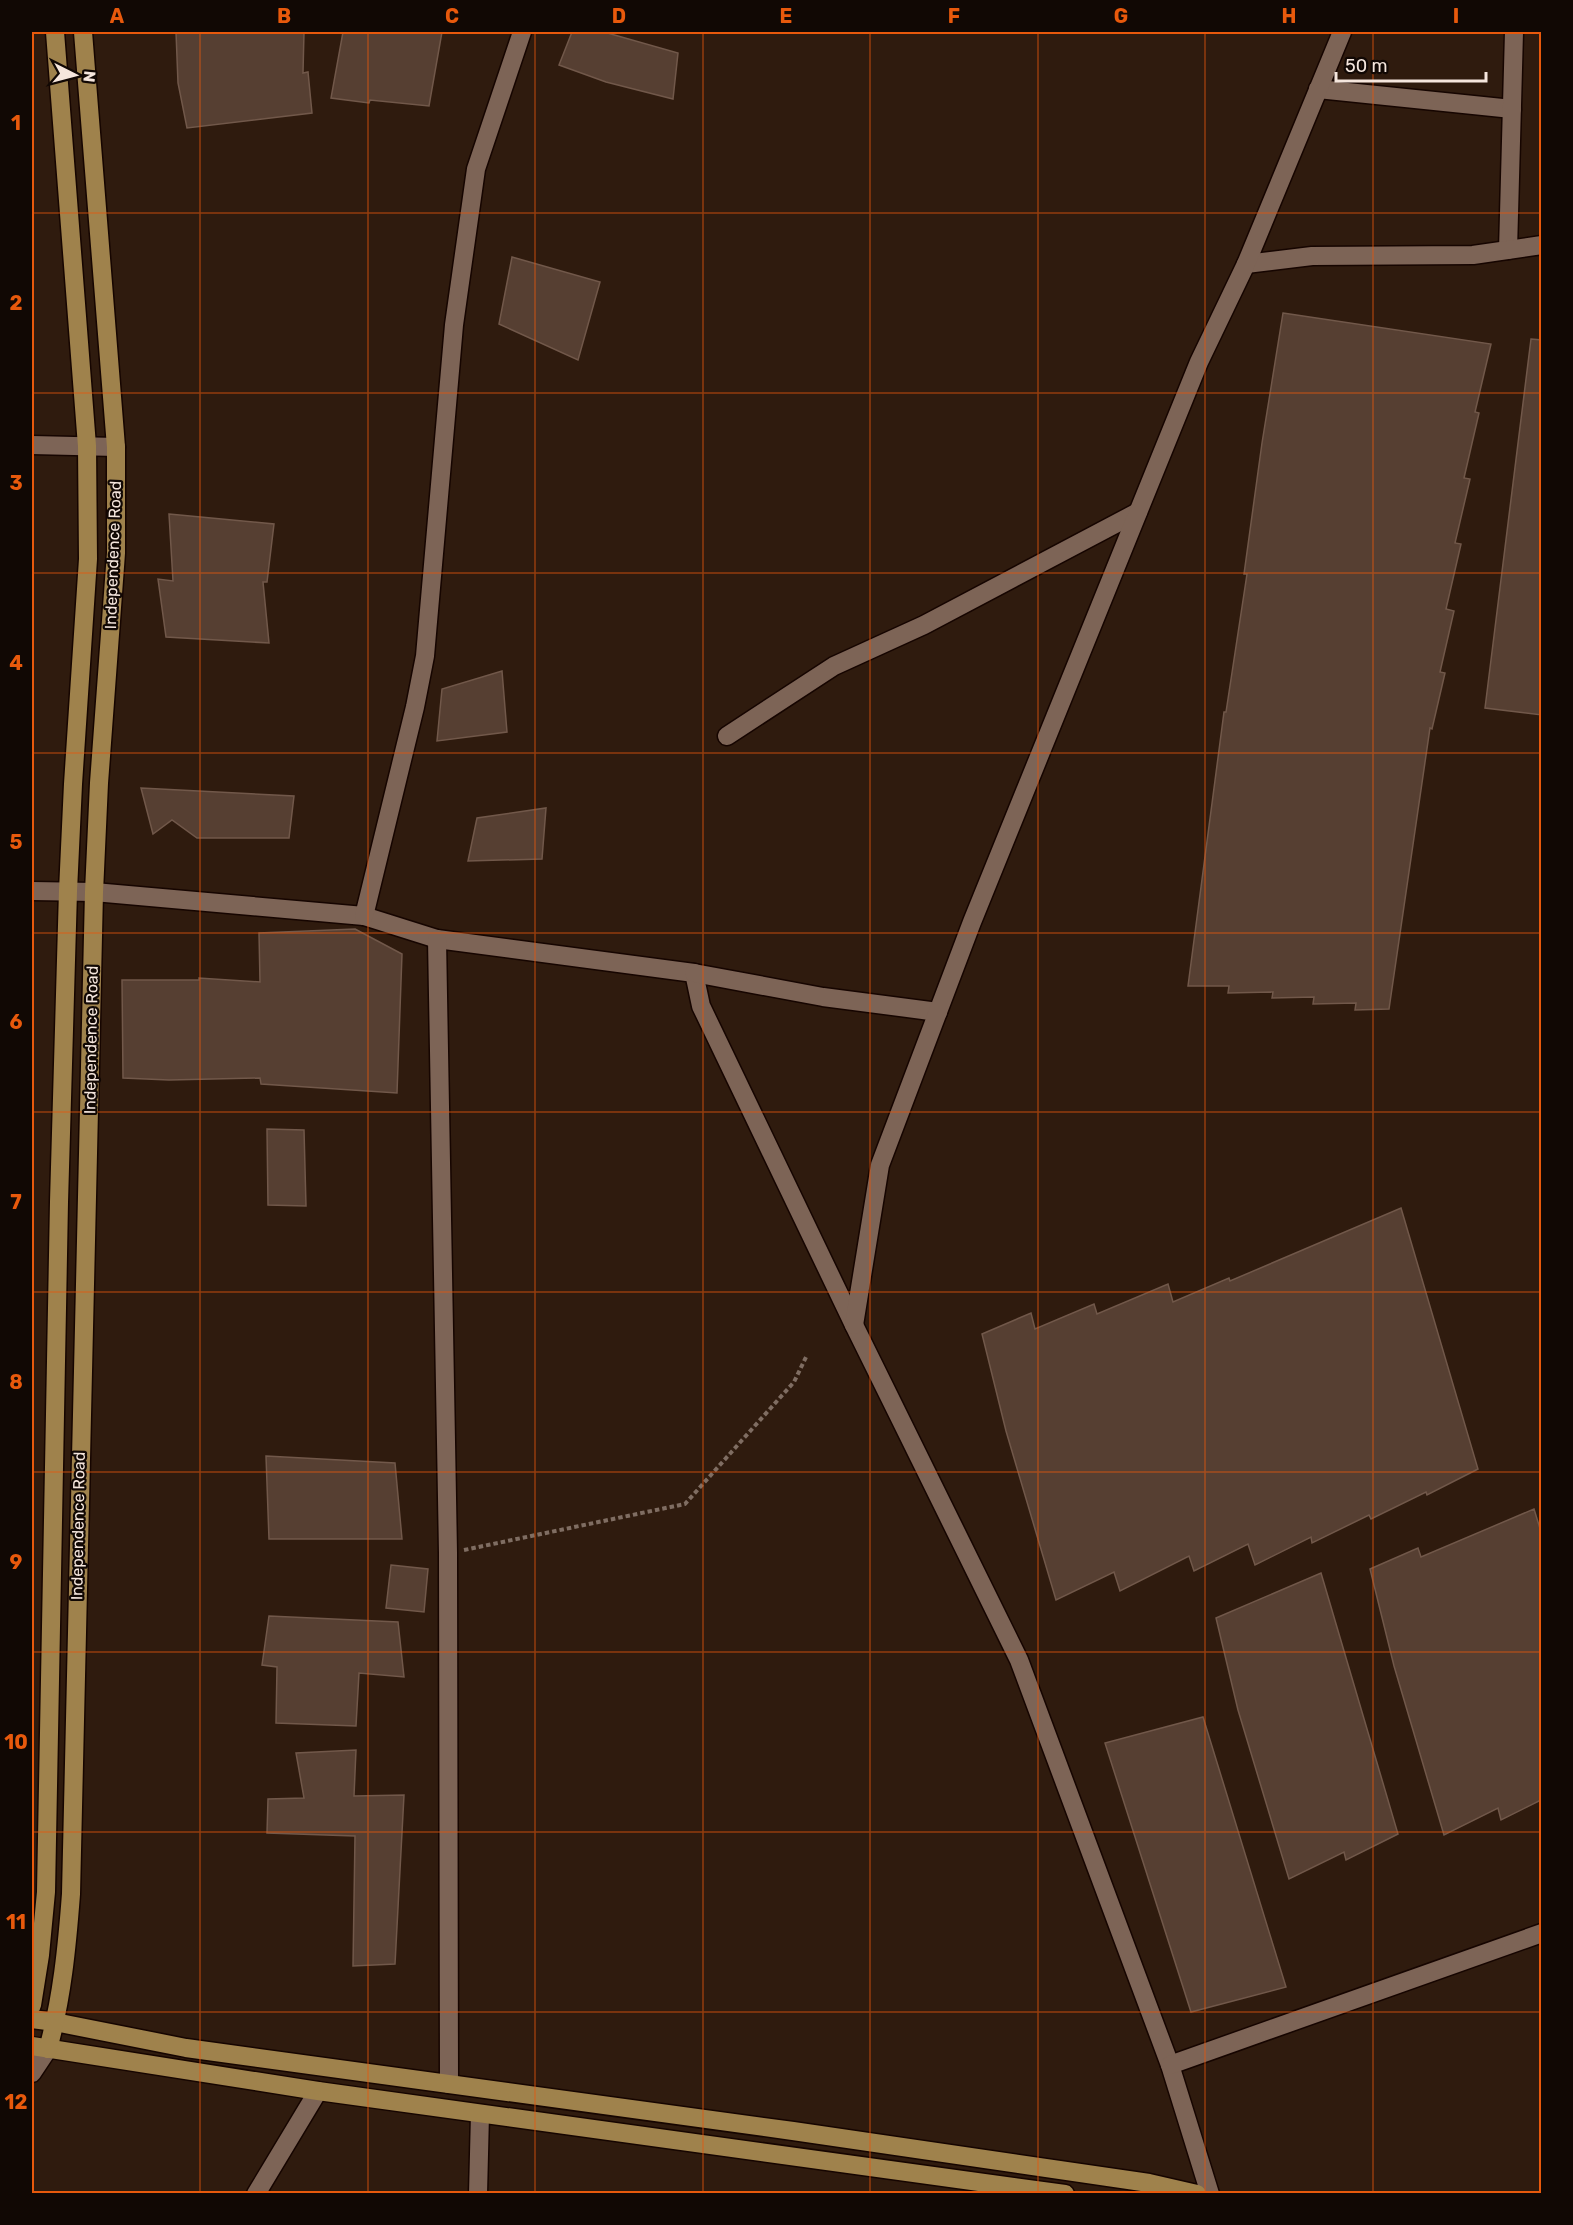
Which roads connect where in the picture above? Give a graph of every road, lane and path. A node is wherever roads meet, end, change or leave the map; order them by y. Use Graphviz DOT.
graph roads {
  1 [pos="55,32"];
  2 [pos="83,32"];
  3 [pos="522,32"];
  4 [pos="1342,32"];
  5 [pos="1514,32"];
  6 [pos="1318,89"];
  7 [pos="1512,109"];
  8 [pos="1542,246"];
  9 [pos="1508,250"];
  10 [pos="1246,264"];
  11 [pos="32,445"];
  12 [pos="87,446"];
  13 [pos="116,447"];
  14 [pos="1138,512"];
  15 [pos="727,736"];
  16 [pos="32,891"];
  17 [pos="68,891"];
  18 [pos="94,892"];
  19 [pos="364,916"];
  20 [pos="437,939"];
  21 [pos="694,973"];
  22 [pos="938,1012"];
  23 [pos="854,1325"];
  24 [pos="807,1355"];
  25 [pos="448,1553"];
  26 [pos="1542,1933"];
  27 [pos="32,2005"];
  28 [pos="32,2019"];
  29 [pos="55,2022"];
  30 [pos="40,2047"];
  31 [pos="1170,2065"];
  32 [pos="32,2073"];
  33 [pos="449,2084"];
  34 [pos="318,2091"];
  35 [pos="480,2114"];
  36 [pos="793,2131"];
  37 [pos="791,2156"];
  38 [pos="256,2193"];
  39 [pos="478,2193"];
  40 [pos="1065,2193"];
  41 [pos="1197,2193"];
  42 [pos="1210,2193"];
  1 -- 12 [label="main road, Independence Road"];
  2 -- 13 [label="main road, Independence Road"];
  3 -- 19 [label="street"];
  4 -- 6 [label="street"];
  5 -- 7 [label="street"];
  6 -- 7 [label="street"];
  6 -- 10 [label="street"];
  7 -- 9 [label="street"];
  8 -- 9 [label="street"];
  9 -- 10 [label="street"];
  10 -- 14 [label="street"];
  11 -- 12 [label="street"];
  12 -- 13 [label="street"];
  12 -- 17 [label="main road, Independence Road"];
  13 -- 18 [label="main road, Independence Road"];
  14 -- 15 [label="street"];
  14 -- 22 [label="street"];
  16 -- 17 [label="street"];
  17 -- 18 [label="street"];
  17 -- 27 [label="main road, Independence Road"];
  18 -- 19 [label="street"];
  18 -- 29 [label="main road, Independence Road"];
  19 -- 20 [label="street"];
  20 -- 21 [label="street"];
  20 -- 25 [label="street"];
  21 -- 22 [label="street"];
  21 -- 23 [label="street"];
  22 -- 23 [label="street"];
  23 -- 31 [label="street"];
  24 -- 25 [label="path"];
  25 -- 33 [label="street"];
  26 -- 31 [label="street"];
  28 -- 29 [label="main road"];
  29 -- 30 [label="main road, Independence Road"];
  29 -- 33 [label="main road"];
  30 -- 32 [label="street"];
  30 -- 34 [label="main road"];
  31 -- 42 [label="street"];
  33 -- 36 [label="main road"];
  34 -- 35 [label="main road"];
  34 -- 38 [label="street"];
  35 -- 37 [label="main road"];
  35 -- 39 [label="street"];
  36 -- 37 [label="main road"];
  36 -- 41 [label="main road"];
  37 -- 40 [label="main road"];
}
